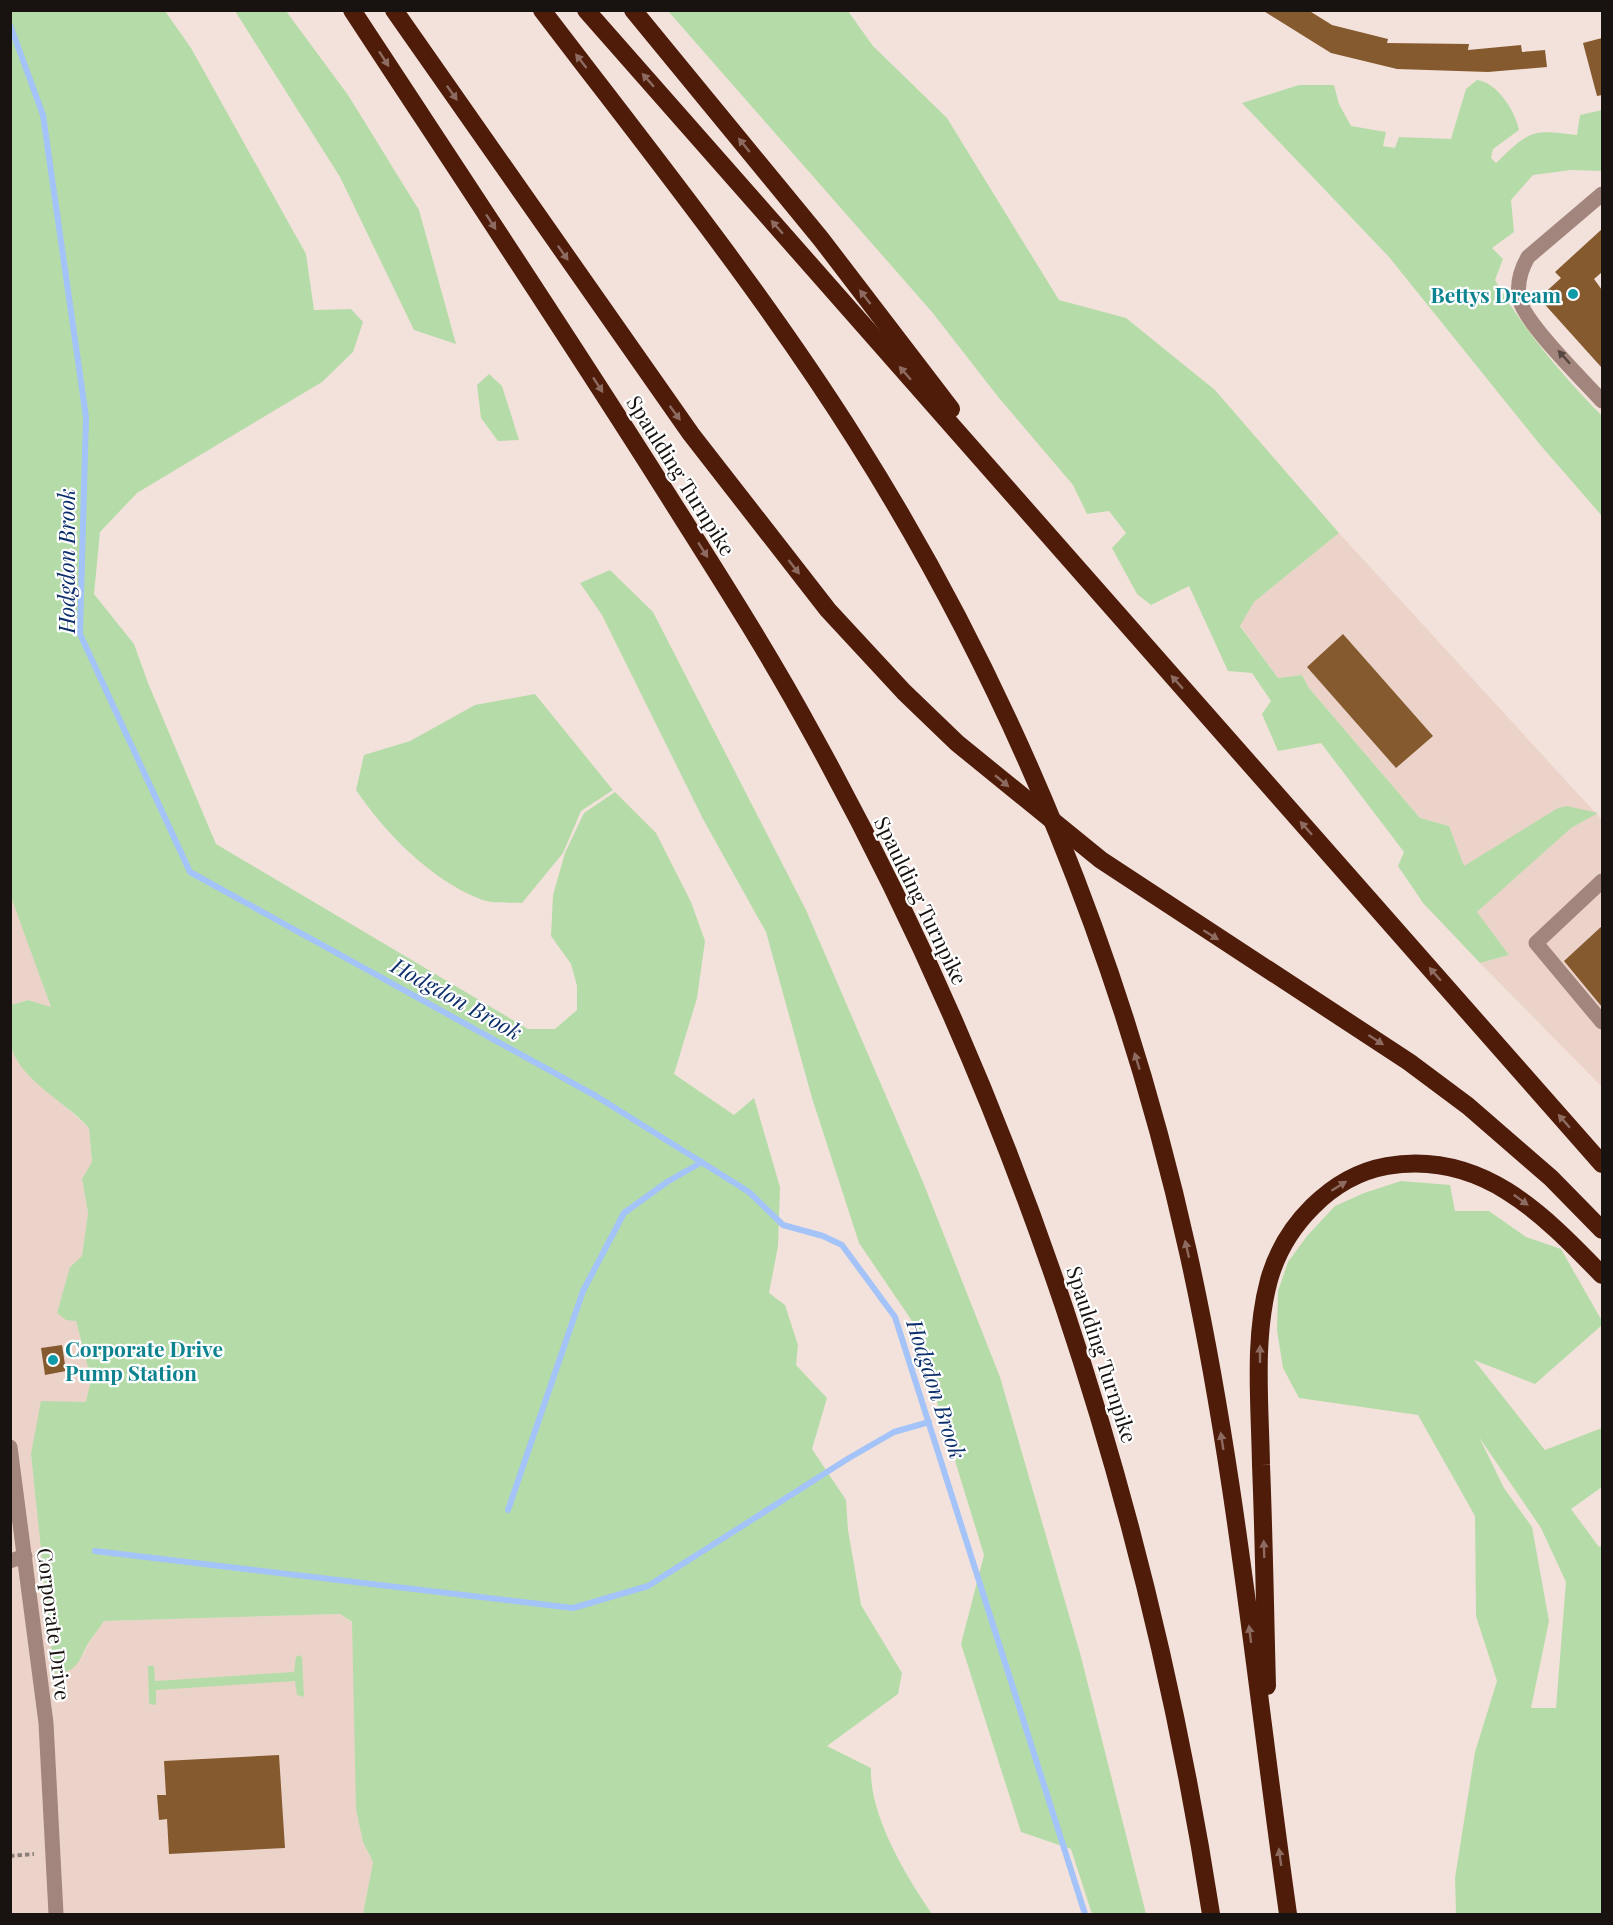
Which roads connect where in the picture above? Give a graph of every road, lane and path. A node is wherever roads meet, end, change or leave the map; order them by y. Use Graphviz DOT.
graph roads {
  1 [pos="352,10"];
  2 [pos="394,10"];
  3 [pos="542,10"];
  4 [pos="586,10"];
  5 [pos="633,10"];
  6 [pos="1602,194"];
  7 [pos="1602,401"];
  8 [pos="1055,543"];
  9 [pos="1602,881"];
  10 [pos="1602,1022"];
  11 [pos="1602,1164"];
  12 [pos="1602,1230"];
  13 [pos="1602,1275"];
  14 [pos="10,1447"];
  15 [pos="18,1558"];
  16 [pos="1268,1775"];
  17 [pos="34,1854"];
  18 [pos="10,1856"];
  19 [pos="56,1914"];
  20 [pos="1211,1914"];
  21 [pos="1288,1914"];
  1 -- 20 [label="highway, Spaulding Turnpike, one-way"];
  2 -- 12 [label="highway, one-way"];
  16 -- 3 [label="highway, one-way"];
  8 -- 4 [label="highway, one-way"];
  8 -- 5 [label="highway, one-way"];
  7 -- 6 [label="street, one-way"];
  11 -- 8 [label="highway, one-way"];
  9 -- 10 [label="street"];
  16 -- 13 [label="highway, one-way"];
  14 -- 15 [label="street, Corporate Drive"];
  15 -- 19 [label="street, Corporate Drive"];
  21 -- 16 [label="highway, one-way"];
  17 -- 18 [label="path"];
}
